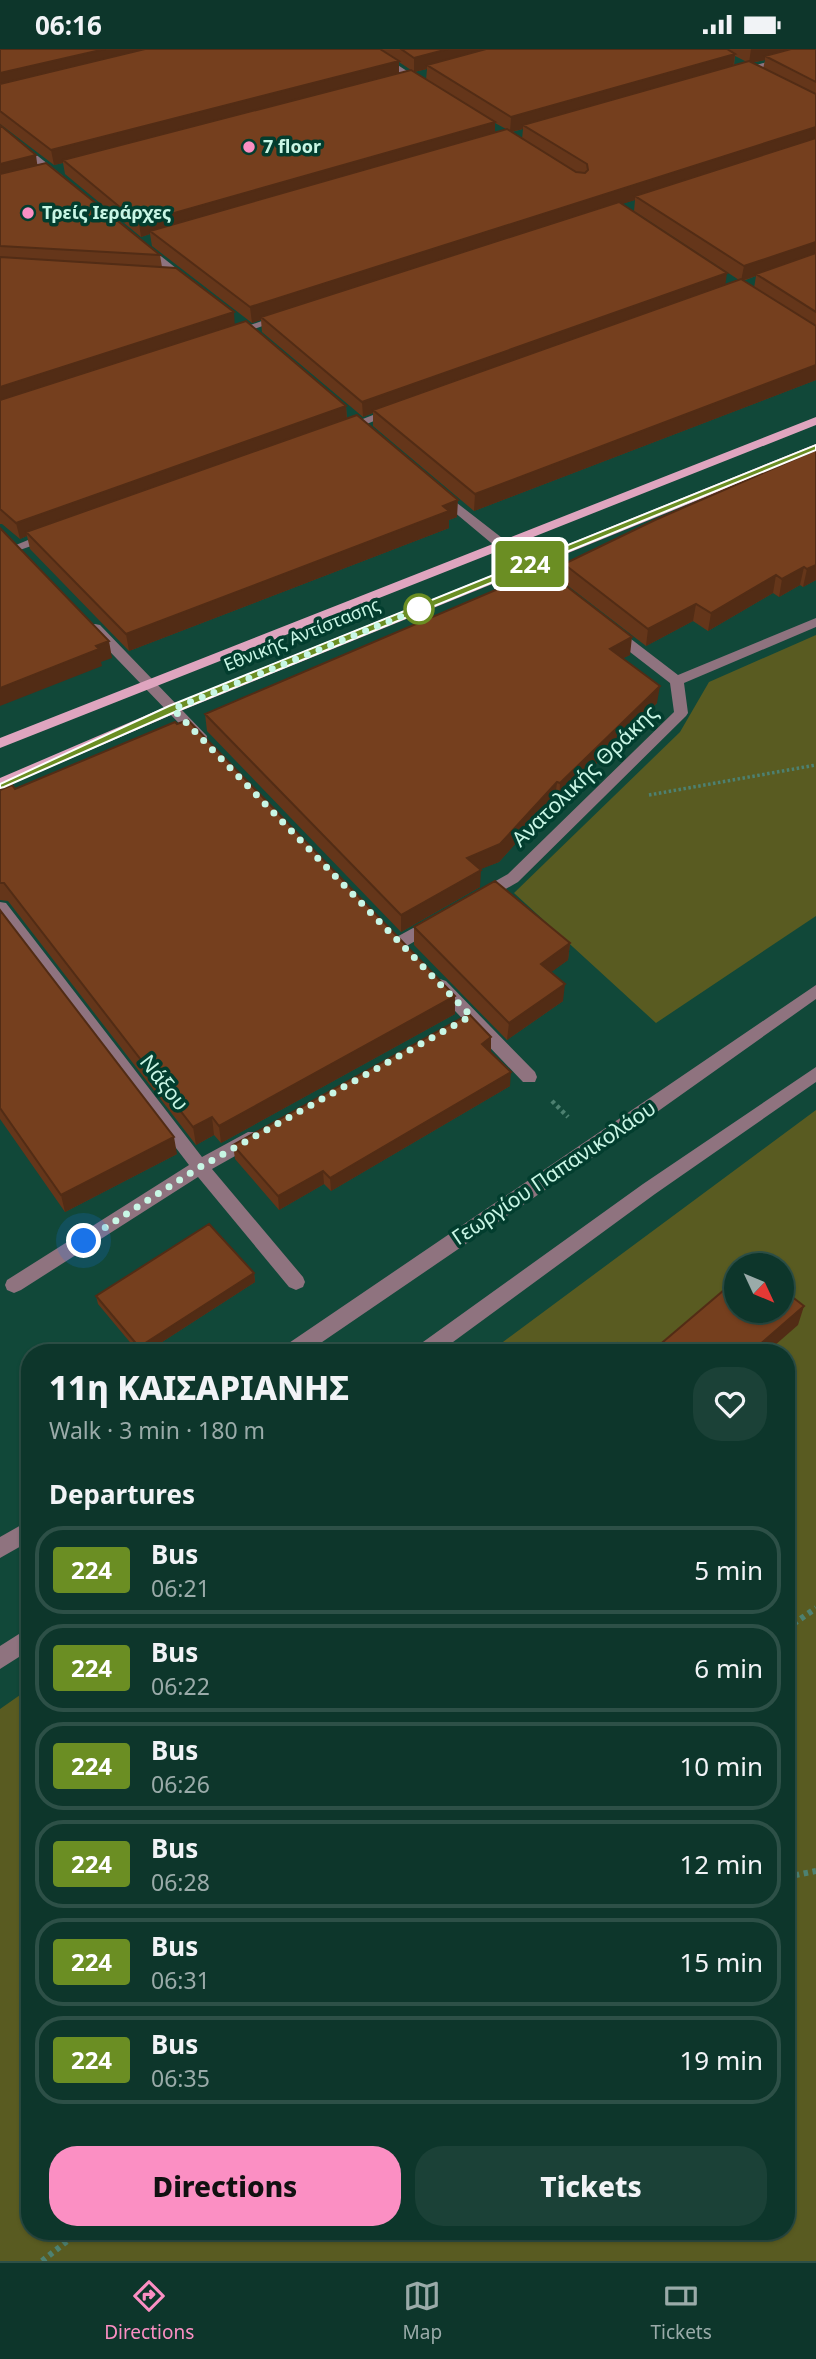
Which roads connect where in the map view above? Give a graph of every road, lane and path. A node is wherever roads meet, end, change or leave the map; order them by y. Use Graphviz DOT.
graph roads {
  1 [pos="367,49"];
  2 [pos="816,50"];
  3 [pos="743,67"];
  4 [pos="424,75"];
  5 [pos="759,75"];
  6 [pos="721,77"];
  7 [pos="412,78"];
  8 [pos="399,81"];
  9 [pos="433,91"];
  10 [pos="0,129"];
  11 [pos="64,168"];
  12 [pos="51,171"];
  13 [pos="38,175"];
  14 [pos="70,188"];
  15 [pos="152,240"];
  16 [pos="157,277"];
  17 [pos="183,278"];
  18 [pos="193,287"];
  19 [pos="300,311"];
  20 [pos="236,320"];
  21 [pos="247,328"];
  22 [pos="221,337"];
  23 [pos="257,337"];
  24 [pos="410,405"];
  25 [pos="347,415"];
  26 [pos="816,421"];
  27 [pos="357,424"];
  28 [pos="367,432"];
  29 [pos="331,433"];
  30 [pos="816,448"];
  31 [pos="429,484"];
  32 [pos="56,533"];
  33 [pos="501,544"];
  34 [pos="17,548"];
  35 [pos="528,565"];
  36 [pos="570,598"];
  37 [pos="82,615"];
  38 [pos="816,622"];
  39 [pos="602,623"];
  40 [pos="677,681"];
  41 [pos="148,683"];
  42 [pos="173,709"];
  43 [pos="0,743"];
  44 [pos="211,748"];
  45 [pos="816,765"];
  46 [pos="0,784"];
  47 [pos="586,807"];
  48 [pos="468,904"];
  49 [pos="0,907"];
  50 [pos="445,917"];
  51 [pos="399,942"];
  52 [pos="426,970"];
  53 [pos="816,991"];
  54 [pos="816,1073"];
  55 [pos="529,1077"];
  56 [pos="271,1128"];
  57 [pos="596,1146"];
  58 [pos="200,1167"];
  59 [pos="296,1282"];
  60 [pos="14,1285"];
  61 [pos="303,1344"];
  62 [pos="435,1344"];
  63 [pos="21,1535"];
  64 [pos="0,1549"];
  65 [pos="816,1608"];
  66 [pos="795,1623"];
  67 [pos="21,1643"];
  68 [pos="0,1658"];
  69 [pos="816,1871"];
  70 [pos="795,1875"];
  71 [pos="69,2240"];
  72 [pos="42,2261"];
  1 -- 7 [label="street"];
  2 -- 3 [label="street"];
  3 -- 5 [label="street"];
  3 -- 6 [label="street"];
  4 -- 7 [label="street"];
  7 -- 8 [label="street"];
  7 -- 9 [label="street"];
  10 -- 12 [label="street"];
  11 -- 12 [label="street"];
  12 -- 13 [label="street"];
  12 -- 14 [label="street"];
  15 -- 17 [label="street"];
  16 -- 17 [label="street"];
  17 -- 18 [label="street"];
  19 -- 21 [label="street"];
  20 -- 21 [label="street"];
  21 -- 22 [label="street"];
  21 -- 23 [label="street"];
  24 -- 27 [label="street"];
  25 -- 27 [label="street"];
  26 -- 33 [label="main road, Εθνικής Αντίστασης"];
  27 -- 28 [label="street"];
  27 -- 29 [label="street"];
  30 -- 35 [label="main road, Εθνικής Αντίστασης"];
  31 -- 33 [label="street"];
  32 -- 34 [label="street"];
  33 -- 41 [label="main road, Εθνικής Αντίστασης"];
  35 -- 36 [label="street"];
  35 -- 42 [label="main road, Εθνικής Αντίστασης"];
  37 -- 41 [label="street"];
  38 -- 40 [label="street"];
  39 -- 40 [label="street"];
  40 -- 47 [label="street, Ανατολικής Θράκης"];
  41 -- 42 [label="street"];
  41 -- 43 [label="main road, Εθνικής Αντίστασης"];
  42 -- 44 [label="street"];
  42 -- 46 [label="main road, Εθνικής Αντίστασης"];
  45 -- 47 [label="path"];
  47 -- 48 [label="street, Ανατολικής Θράκης"];
  49 -- 58 [label="street, Νάξου"];
  50 -- 51 [label="street"];
  52 -- 55 [label="street"];
  53 -- 57 [label="street, Γεωργίου Παπανικολάου"];
  54 -- 62 [label="street"];
  55 -- 57 [label="path"];
  56 -- 58 [label="street"];
  57 -- 61 [label="street, Γεωργίου Παπανικολάου"];
  58 -- 59 [label="street, Νάξου"];
  58 -- 60 [label="street"];
  63 -- 64 [label="street"];
  65 -- 66 [label="path"];
  67 -- 68 [label="street"];
  69 -- 70 [label="path"];
  71 -- 72 [label="path"];
}
